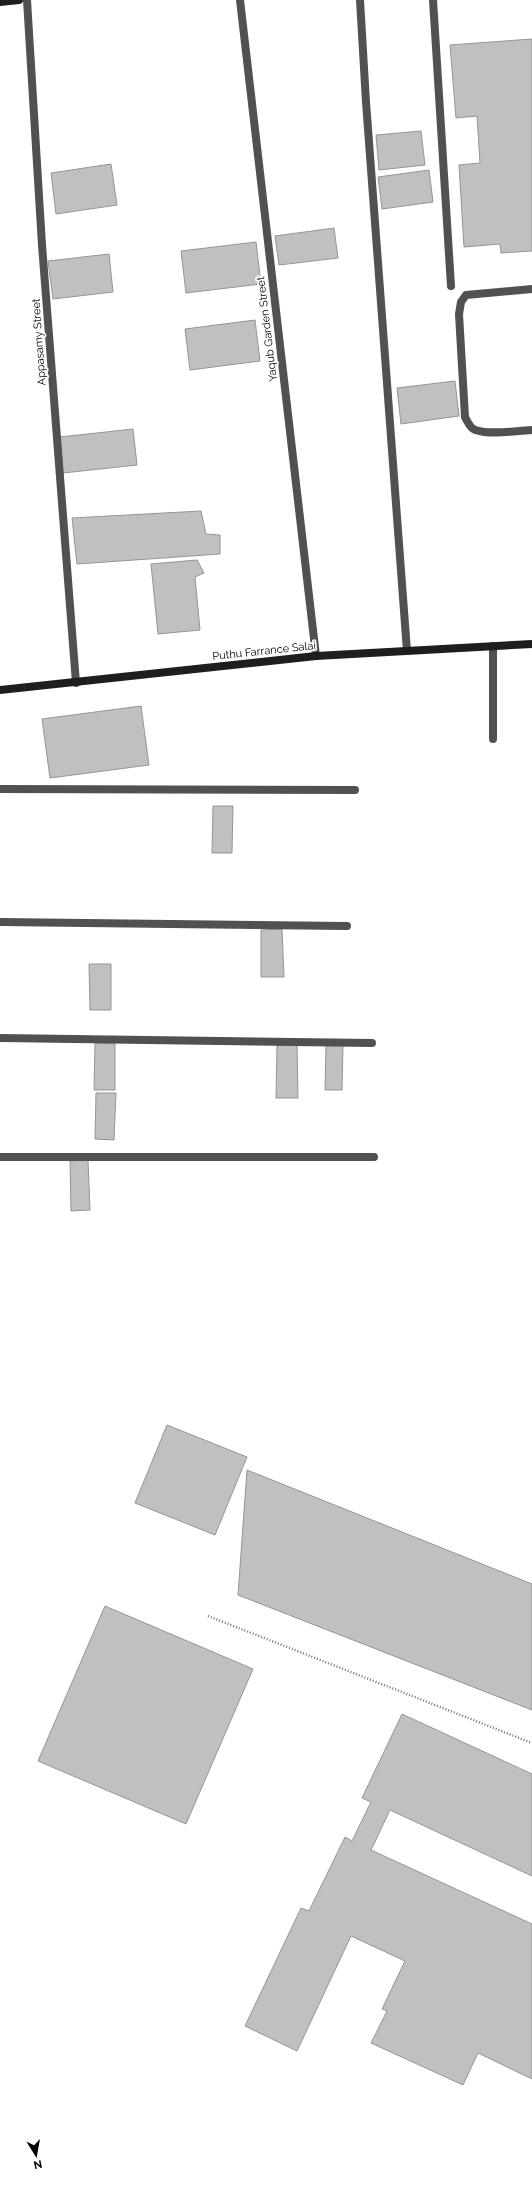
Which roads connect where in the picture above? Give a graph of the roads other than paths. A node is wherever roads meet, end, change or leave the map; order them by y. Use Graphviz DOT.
graph roads {
  1 [pos="19,0"];
  2 [pos="28,0"];
  3 [pos="240,0"];
  4 [pos="360,0"];
  5 [pos="433,0"];
  6 [pos="0,2"];
  7 [pos="451,286"];
  8 [pos="532,289"];
  9 [pos="532,430"];
  10 [pos="532,644"];
  11 [pos="493,646"];
  12 [pos="407,651"];
  13 [pos="316,656"];
  14 [pos="76,683"];
  15 [pos="0,690"];
  16 [pos="493,739"];
  17 [pos="0,789"];
  18 [pos="355,790"];
  19 [pos="0,922"];
  20 [pos="347,926"];
  21 [pos="0,1038"];
  22 [pos="372,1043"];
  23 [pos="0,1157"];
  24 [pos="374,1157"];
  1 -- 6 [label="street"];
  2 -- 14 [label="street, Appasamy Street"];
  3 -- 13 [label="street, Yaqub Garden Street"];
  4 -- 12 [label="street"];
  5 -- 7 [label="street"];
  8 -- 9 [label="street"];
  10 -- 11 [label="street, Puthu Farrance Salai"];
  11 -- 12 [label="street, Puthu Farrance Salai"];
  11 -- 16 [label="street"];
  12 -- 13 [label="street, Puthu Farrance Salai"];
  13 -- 14 [label="street, Puthu Farrance Salai"];
  14 -- 15 [label="street, Puthu Farrance Salai"];
  17 -- 18 [label="street"];
  19 -- 20 [label="street"];
  21 -- 22 [label="street"];
  23 -- 24 [label="street"];
}
